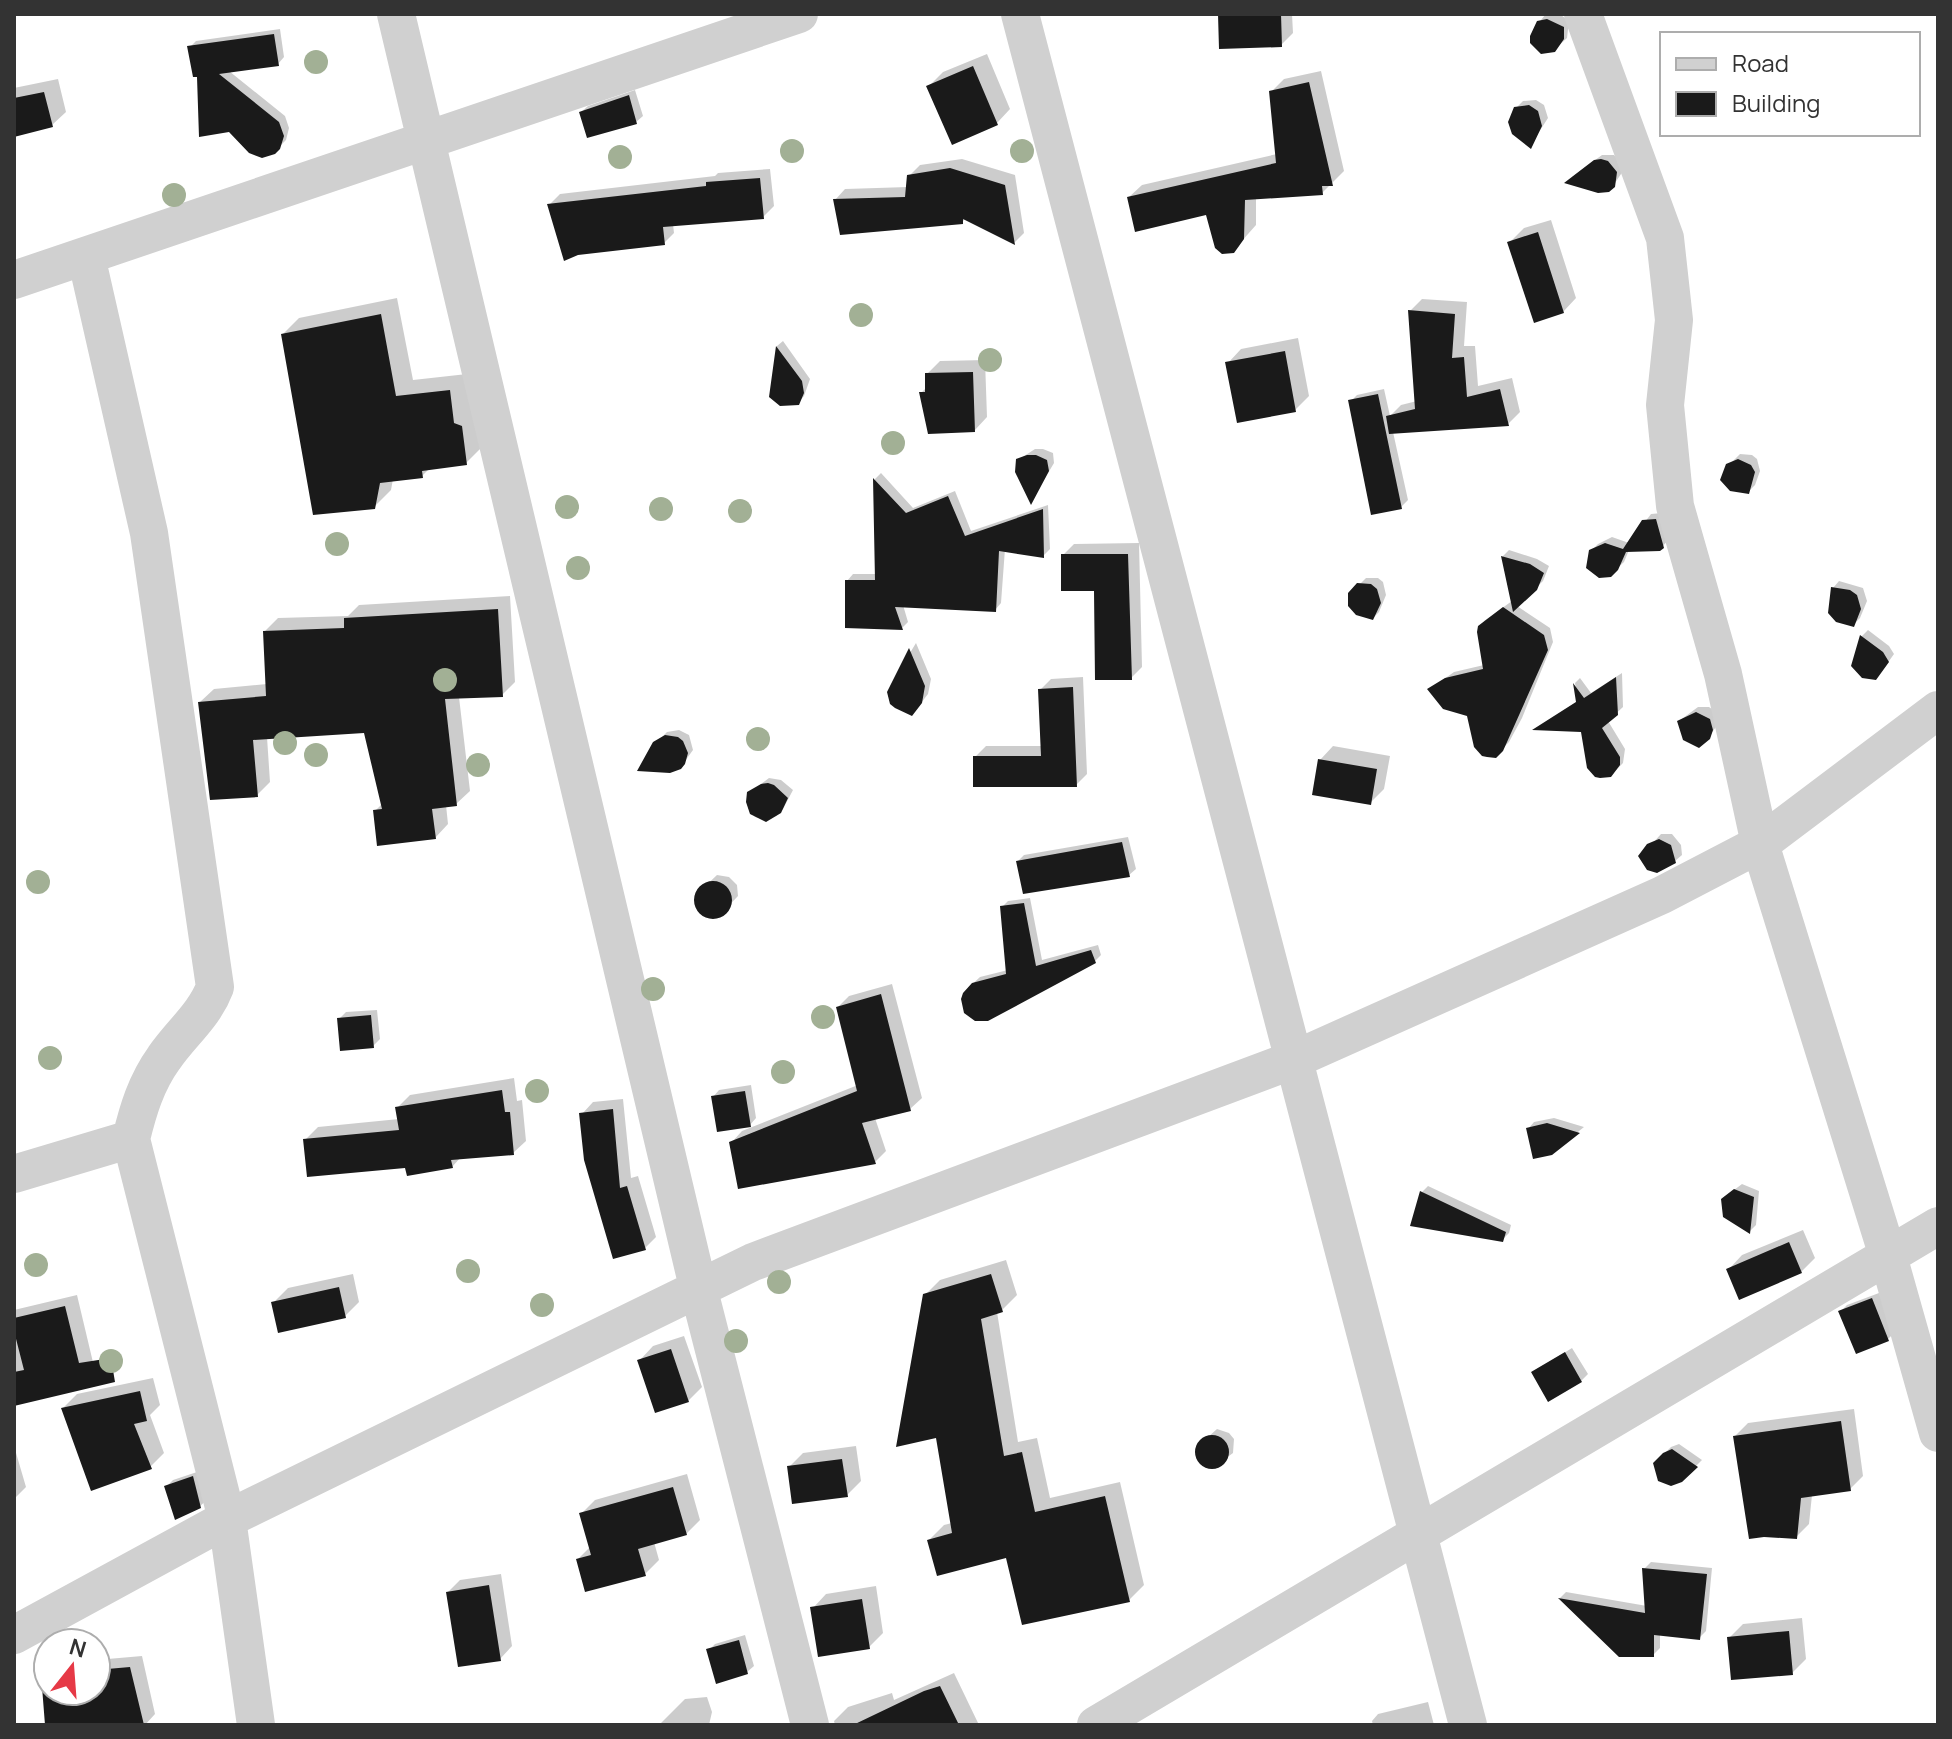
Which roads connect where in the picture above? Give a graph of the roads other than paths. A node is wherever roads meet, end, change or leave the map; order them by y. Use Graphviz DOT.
graph roads {
  1 [pos="396,14"];
  2 [pos="799,14"];
  3 [pos="1020,14"];
  4 [pos="1583,14"];
  5 [pos="427,140"];
  6 [pos="86,256"];
  7 [pos="14,280"];
  8 [pos="1938,710"];
  9 [pos="1760,844"];
  10 [pos="1293,1060"];
  11 [pos="131,1139"];
  12 [pos="14,1174"];
  13 [pos="1938,1226"];
  14 [pos="1888,1256"];
  15 [pos="698,1287"];
  16 [pos="1938,1433"];
  17 [pos="227,1519"];
  18 [pos="1419,1534"];
  19 [pos="14,1635"];
  20 [pos="256,1725"];
  21 [pos="810,1725"];
  22 [pos="1096,1725"];
  23 [pos="1468,1725"];
  1 -- 5 [label="street"];
  2 -- 5 [label="street"];
  3 -- 10 [label="street"];
  4 -- 9 [label="street"];
  5 -- 6 [label="street"];
  5 -- 15 [label="street"];
  6 -- 7 [label="street"];
  6 -- 11 [label="street"];
  8 -- 9 [label="street"];
  9 -- 10 [label="street"];
  9 -- 14 [label="street"];
  10 -- 15 [label="street"];
  10 -- 18 [label="street"];
  11 -- 12 [label="street"];
  11 -- 17 [label="street"];
  13 -- 14 [label="street"];
  14 -- 16 [label="street"];
  14 -- 18 [label="street"];
  15 -- 17 [label="street"];
  15 -- 21 [label="street"];
  17 -- 19 [label="street"];
  17 -- 20 [label="street"];
  18 -- 22 [label="street"];
  18 -- 23 [label="street"];
}
